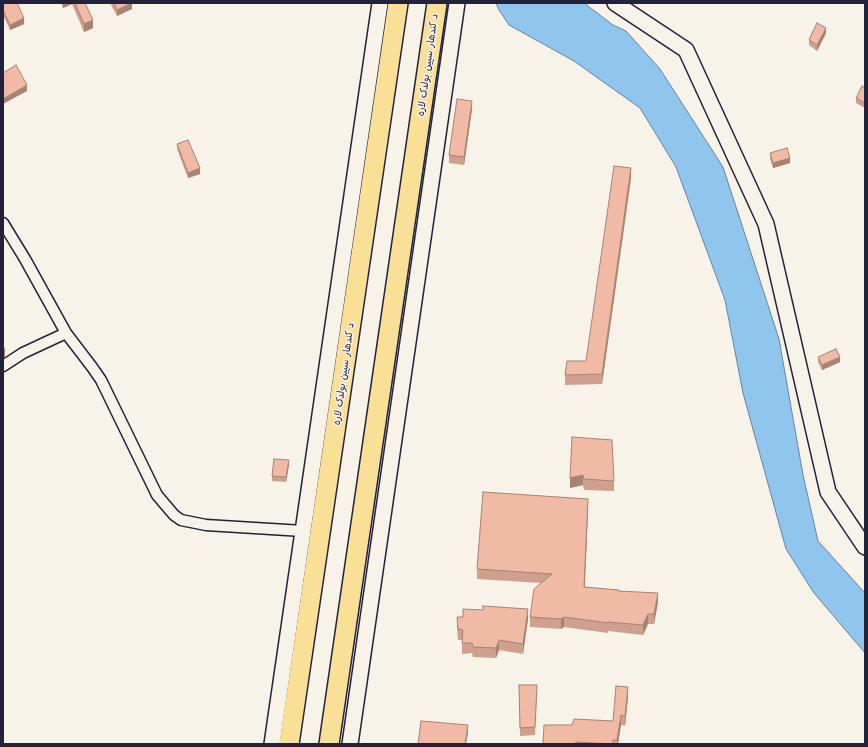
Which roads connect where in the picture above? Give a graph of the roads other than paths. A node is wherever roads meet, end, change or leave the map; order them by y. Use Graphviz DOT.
graph roads {
  1 [pos="380,3"];
  2 [pos="398,3"];
  3 [pos="437,3"];
  4 [pos="457,3"];
  5 [pos="615,3"];
  6 [pos="3,223"];
  7 [pos="66,333"];
  8 [pos="3,366"];
  9 [pos="303,531"];
  10 [pos="865,547"];
  11 [pos="272,744"];
  12 [pos="289,744"];
  13 [pos="329,744"];
  14 [pos="350,744"];
  1 -- 9 [label="street"];
  2 -- 12 [label="highway, د کندهار سپین بولدک لاره"];
  3 -- 13 [label="highway, د کندهار سپین بولدک لاره"];
  4 -- 14 [label="street"];
  5 -- 10 [label="street"];
  6 -- 7 [label="street"];
  7 -- 8 [label="street"];
  7 -- 9 [label="street"];
  9 -- 11 [label="street"];
}
